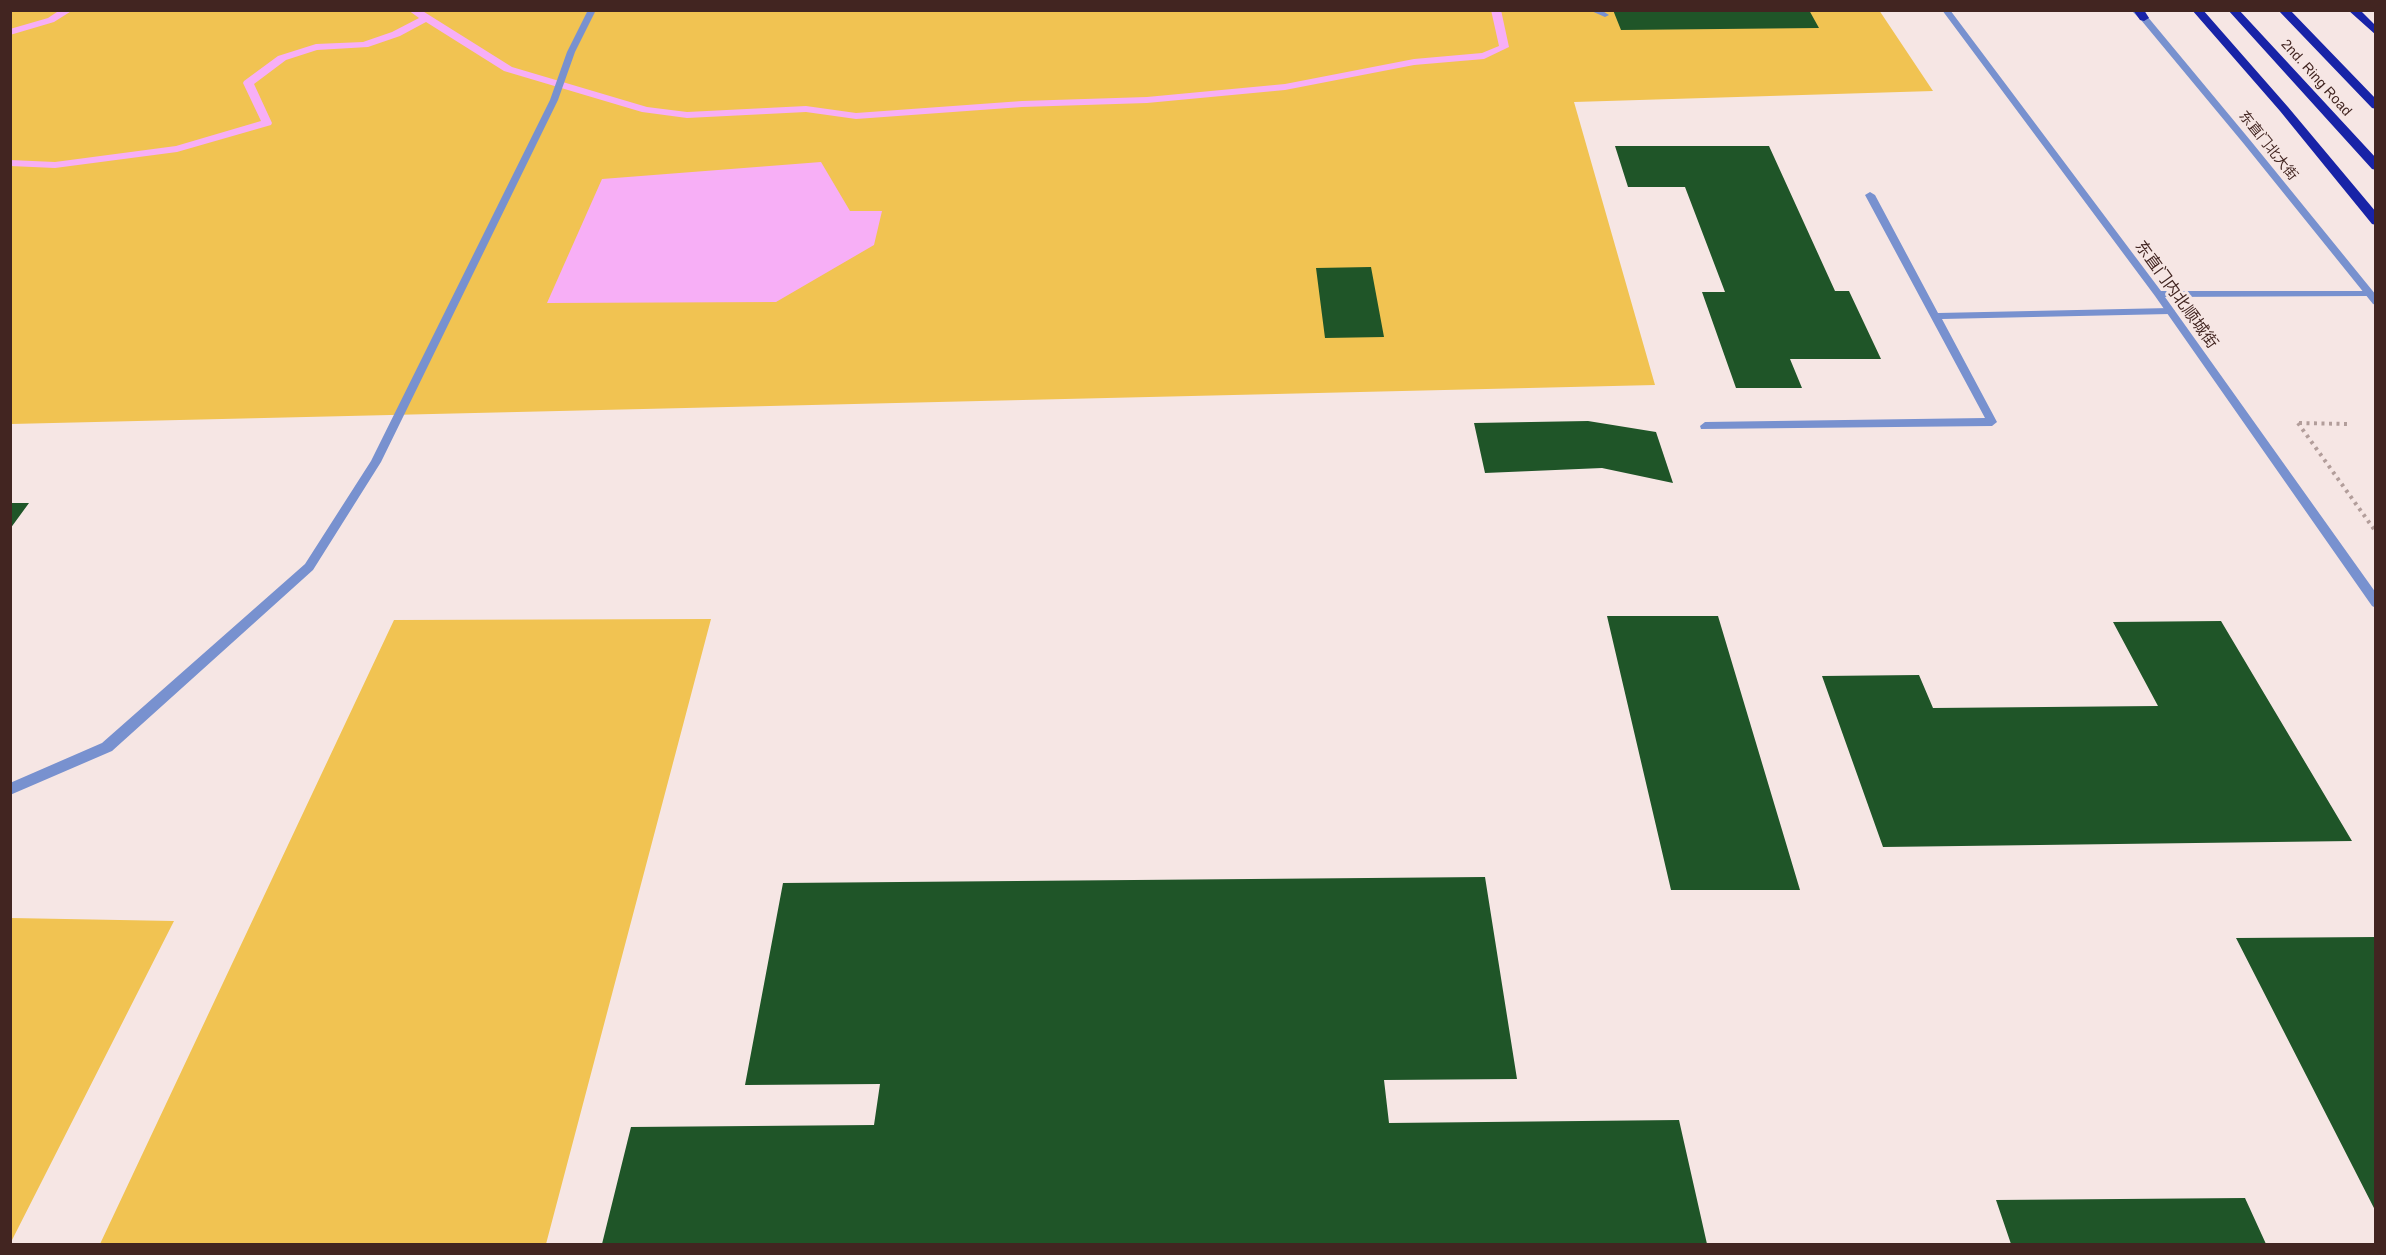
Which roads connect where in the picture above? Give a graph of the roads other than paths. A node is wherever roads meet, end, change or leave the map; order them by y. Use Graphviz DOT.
graph roads {
  1 [pos="592,10"];
  2 [pos="1593,10"];
  3 [pos="1946,10"];
  4 [pos="2197,10"];
  5 [pos="2233,10"];
  6 [pos="2283,10"];
  7 [pos="2353,10"];
  8 [pos="2139,13"];
  9 [pos="1605,15"];
  10 [pos="2376,33"];
  11 [pos="2376,106"];
  12 [pos="2376,166"];
  13 [pos="1870,195"];
  14 [pos="2376,221"];
  15 [pos="2368,293"];
  16 [pos="2158,294"];
  17 [pos="2376,302"];
  18 [pos="2170,310"];
  19 [pos="1934,316"];
  20 [pos="1705,426"];
  21 [pos="2376,603"];
  22 [pos="10,789"];
  1 -- 22 [label="street"];
  2 -- 9 [label="street"];
  3 -- 16 [label="street, 东直门内北顺城街"];
  4 -- 14 [label="highway"];
  5 -- 12 [label="highway, 2nd. Ring Road"];
  6 -- 11 [label="highway, 2nd. Ring Road"];
  7 -- 10 [label="highway"];
  8 -- 15 [label="street, 东直门北大街"];
  13 -- 19 [label="street"];
  15 -- 16 [label="street"];
  15 -- 17 [label="street, 东直门北大街"];
  16 -- 18 [label="street, 东直门内北顺城街"];
  18 -- 19 [label="street"];
  18 -- 21 [label="street, 东直门内北顺城街"];
  19 -- 20 [label="street"];
}
